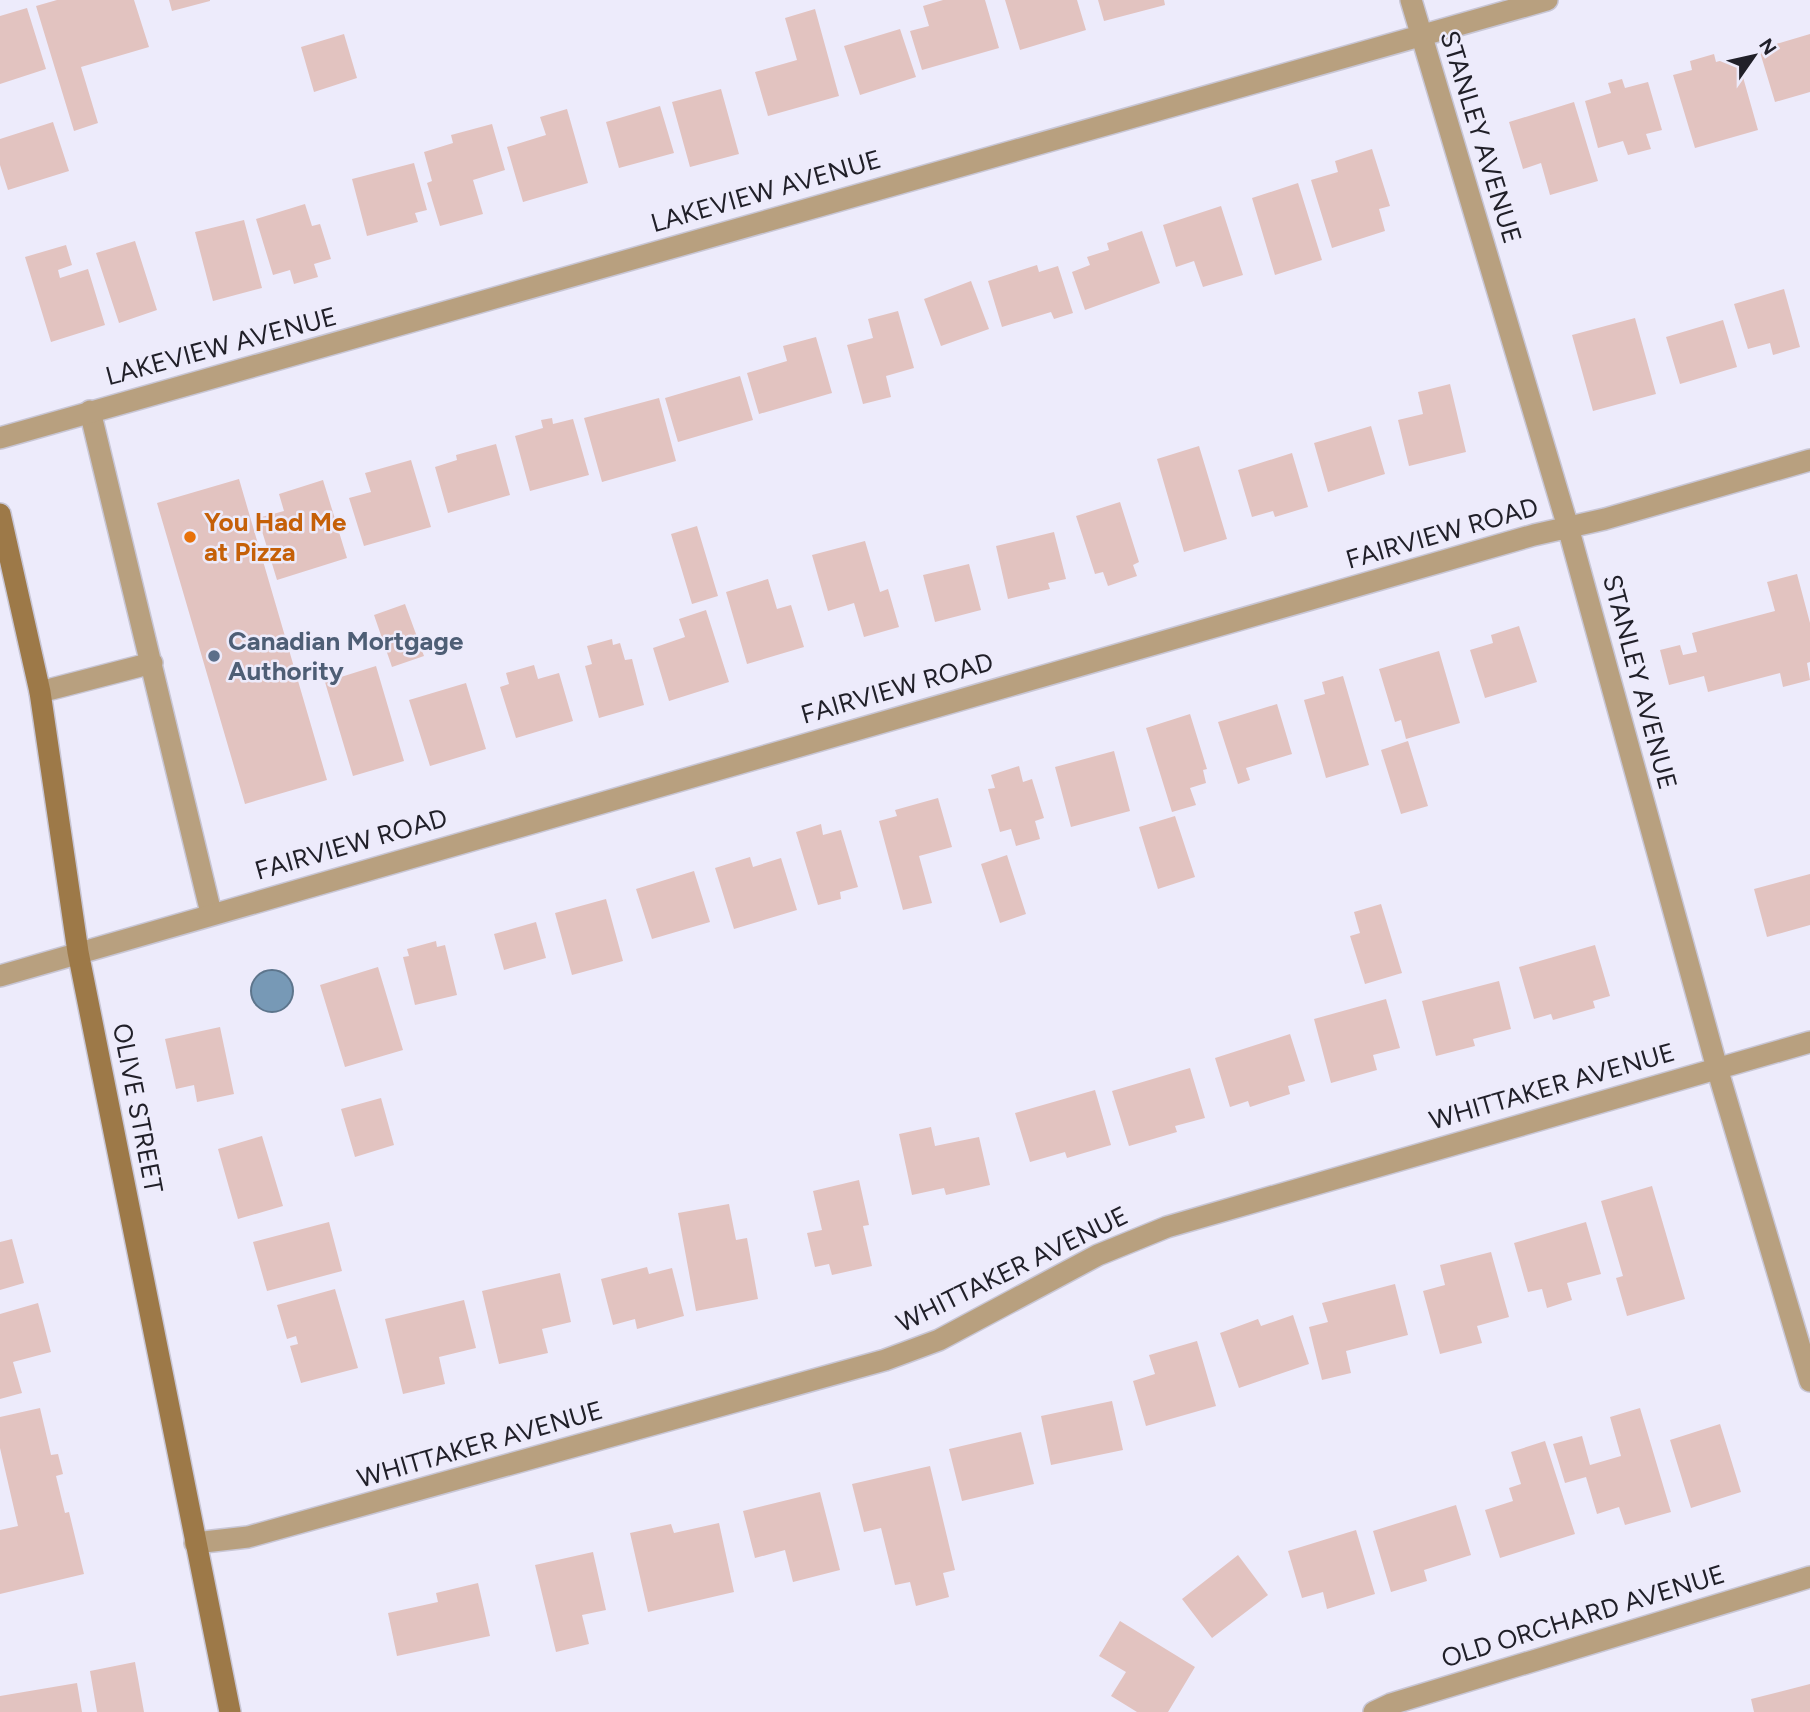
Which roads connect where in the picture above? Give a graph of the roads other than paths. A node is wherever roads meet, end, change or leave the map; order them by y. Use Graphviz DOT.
graph roads {
  1 [pos="1411,0"];
  2 [pos="1547,0"];
  3 [pos="1420,33"];
  4 [pos="90,411"];
  5 [pos="0,438"];
  6 [pos="1810,460"];
  7 [pos="0,514"];
  8 [pos="1568,527"];
  9 [pos="152,663"];
  10 [pos="40,692"];
  11 [pos="211,913"];
  12 [pos="78,952"];
  13 [pos="0,976"];
  14 [pos="1810,1042"];
  15 [pos="1717,1068"];
  16 [pos="1810,1381"];
  17 [pos="195,1543"];
  18 [pos="1810,1577"];
  19 [pos="230,1712"];
  20 [pos="1374,1712"];
  1 -- 3 [label="street, STANLEY AVENUE"];
  2 -- 3 [label="street, LAKEVIEW AVENUE"];
  3 -- 4 [label="street, LAKEVIEW AVENUE"];
  3 -- 8 [label="street, STANLEY AVENUE"];
  4 -- 5 [label="street, LAKEVIEW AVENUE"];
  4 -- 9 [label="street"];
  6 -- 8 [label="street, FAIRVIEW ROAD"];
  7 -- 10 [label="street, OLIVE STREET"];
  8 -- 11 [label="street, FAIRVIEW ROAD"];
  8 -- 15 [label="street, STANLEY AVENUE"];
  9 -- 10 [label="street"];
  9 -- 11 [label="street"];
  10 -- 12 [label="street, OLIVE STREET"];
  11 -- 12 [label="street, FAIRVIEW ROAD"];
  12 -- 13 [label="street, FAIRVIEW ROAD"];
  12 -- 17 [label="street, OLIVE STREET"];
  14 -- 15 [label="street, WHITTAKER AVENUE"];
  15 -- 16 [label="street, STANLEY AVENUE"];
  15 -- 17 [label="street, WHITTAKER AVENUE"];
  17 -- 19 [label="street, OLIVE STREET"];
  18 -- 20 [label="street, OLD ORCHARD AVENUE"];
}
